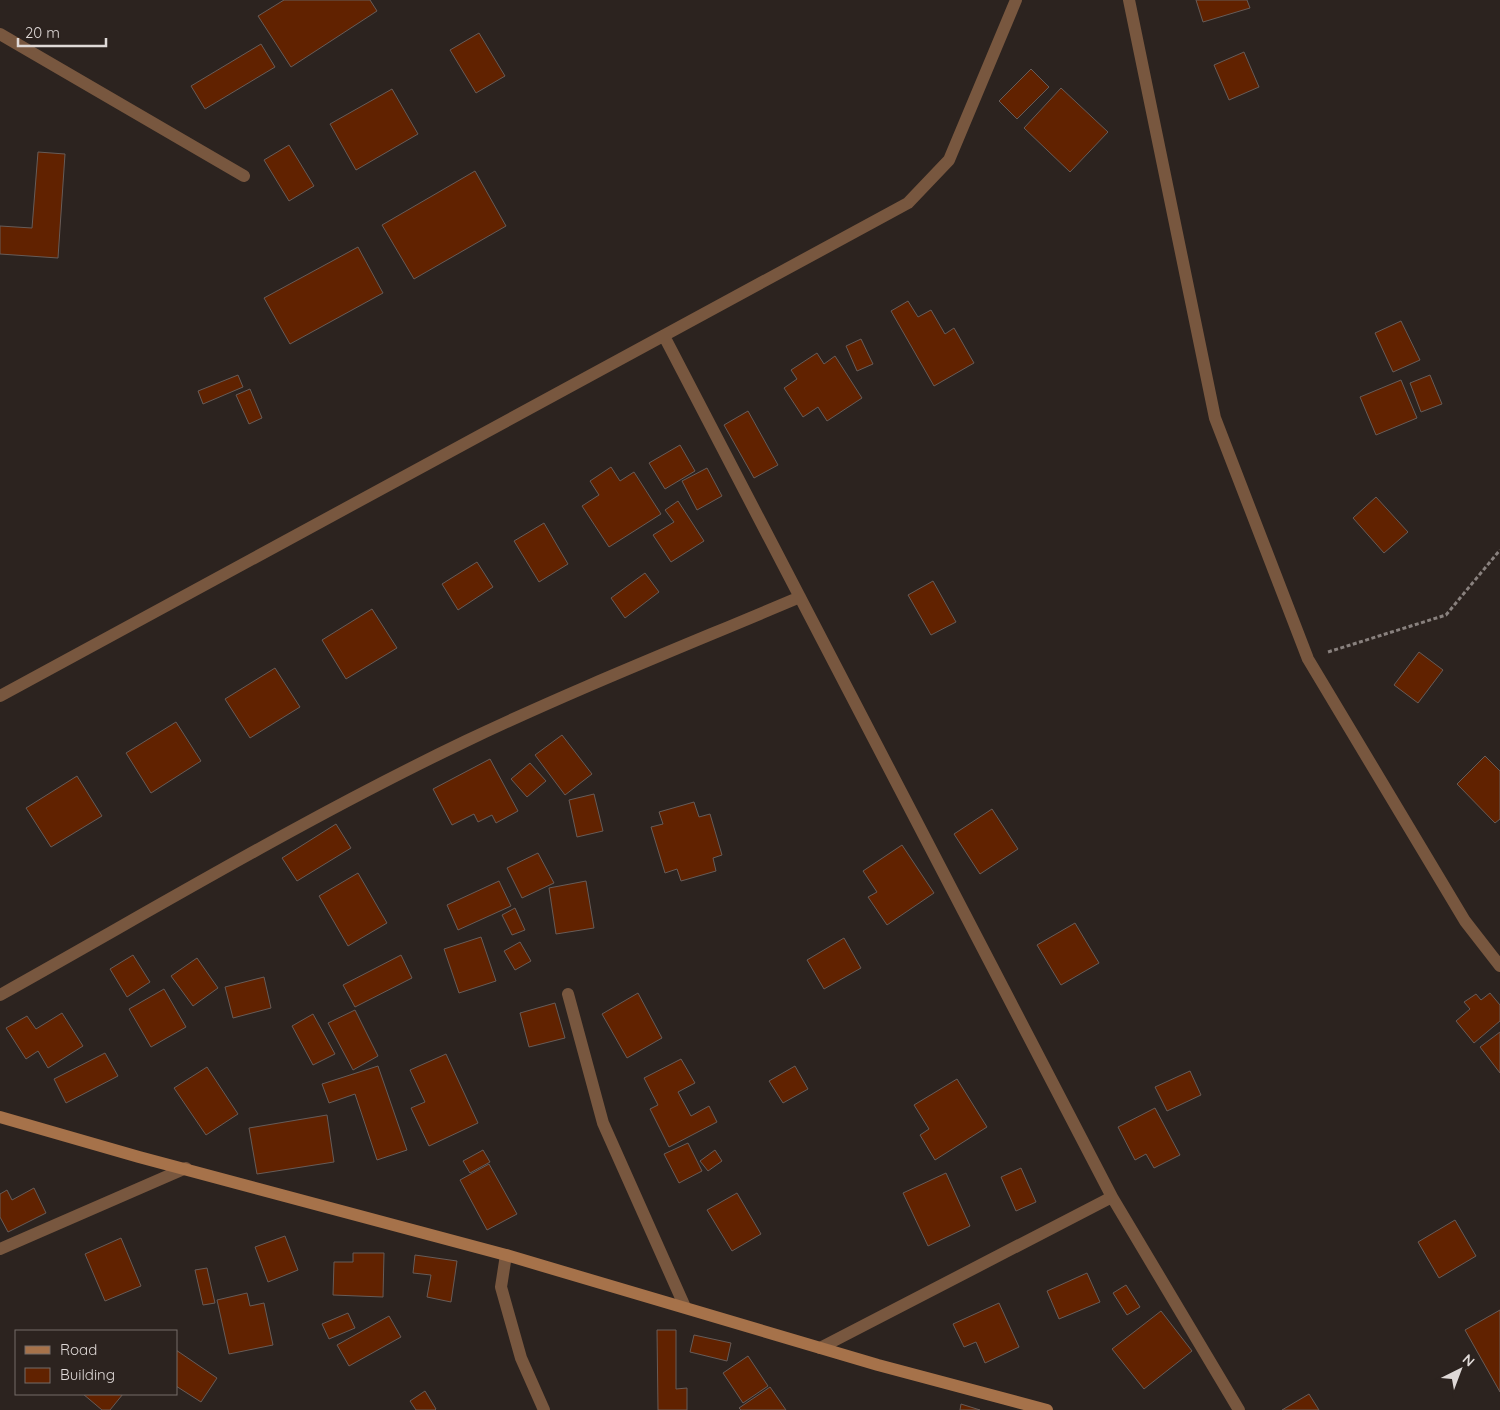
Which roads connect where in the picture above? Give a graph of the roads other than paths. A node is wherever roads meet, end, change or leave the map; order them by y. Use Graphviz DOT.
graph roads {
  1 [pos="1016,0"];
  2 [pos="1129,0"];
  3 [pos="0,34"];
  4 [pos="244,176"];
  5 [pos="664,336"];
  6 [pos="800,597"];
  7 [pos="0,696"];
  8 [pos="1500,966"];
  9 [pos="568,994"];
  10 [pos="0,995"];
  11 [pos="0,1117"];
  12 [pos="186,1168"];
  13 [pos="1112,1197"];
  14 [pos="0,1249"];
  15 [pos="506,1255"];
  16 [pos="685,1307"];
  17 [pos="820,1348"];
  18 [pos="544,1410"];
  19 [pos="1047,1410"];
  20 [pos="1239,1410"];
  1 -- 5 [label="street"];
  2 -- 8 [label="street"];
  3 -- 4 [label="street"];
  5 -- 6 [label="street"];
  5 -- 7 [label="street"];
  6 -- 10 [label="street"];
  6 -- 13 [label="street"];
  9 -- 16 [label="street"];
  11 -- 12 [label="main road"];
  12 -- 14 [label="street"];
  12 -- 15 [label="main road"];
  13 -- 17 [label="street"];
  13 -- 20 [label="street"];
  15 -- 16 [label="main road"];
  15 -- 18 [label="street"];
  16 -- 17 [label="main road"];
  17 -- 19 [label="main road"];
}
